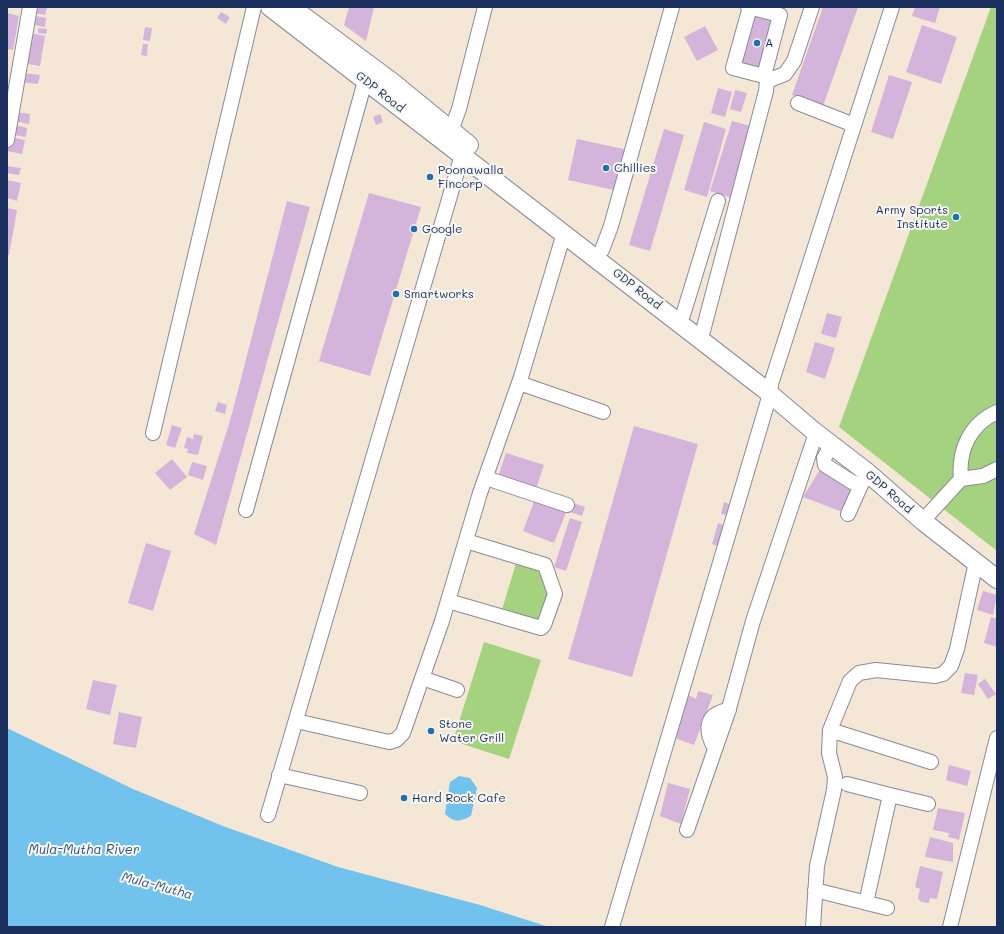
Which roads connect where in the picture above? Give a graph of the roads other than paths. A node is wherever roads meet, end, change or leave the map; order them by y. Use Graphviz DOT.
graph roads {
  1 [pos="30,7"];
  2 [pos="254,7"];
  3 [pos="270,7"];
  4 [pos="291,7"];
  5 [pos="485,7"];
  6 [pos="672,7"];
  7 [pos="749,7"];
  8 [pos="812,7"];
  9 [pos="892,7"];
  10 [pos="772,10"];
  11 [pos="766,78"];
  12 [pos="366,81"];
  13 [pos="798,103"];
  14 [pos="854,125"];
  15 [pos="449,138"];
  16 [pos="7,140"];
  17 [pos="462,155"];
  18 [pos="718,201"];
  19 [pos="564,233"];
  20 [pos="602,250"];
  21 [pos="683,315"];
  22 [pos="703,331"];
  23 [pos="519,383"];
  24 [pos="770,389"];
  25 [pos="604,412"];
  26 [pos="997,412"];
  27 [pos="153,433"];
  28 [pos="816,433"];
  29 [pos="997,469"];
  30 [pos="486,478"];
  31 [pos="864,479"];
  32 [pos="961,479"];
  33 [pos="567,505"];
  34 [pos="246,510"];
  35 [pos="848,514"];
  36 [pos="927,518"];
  37 [pos="466,541"];
  38 [pos="976,562"];
  39 [pos="997,568"];
  40 [pos="997,579"];
  41 [pos="448,601"];
  42 [pos="422,678"];
  43 [pos="457,690"];
  44 [pos="296,722"];
  45 [pos="830,730"];
  46 [pos="997,738"];
  47 [pos="931,762"];
  48 [pos="279,775"];
  49 [pos="847,784"];
  50 [pos="360,793"];
  51 [pos="890,795"];
  52 [pos="928,804"];
  53 [pos="268,815"];
  54 [pos="687,830"];
  55 [pos="815,890"];
  56 [pos="866,902"];
  57 [pos="887,908"];
  58 [pos="612,927"];
  59 [pos="813,927"];
  60 [pos="950,927"];
  1 -- 16 [label="street"];
  2 -- 27 [label="street"];
  3 -- 12 [label="main road, GDP Road"];
  4 -- 15 [label="main road, GDP Road"];
  5 -- 15 [label="street"];
  6 -- 20 [label="street"];
  7 -- 10 [label="street"];
  7 -- 11 [label="street"];
  8 -- 11 [label="street"];
  9 -- 14 [label="street"];
  10 -- 11 [label="street"];
  11 -- 22 [label="street"];
  12 -- 15 [label="main road, GDP Road"];
  12 -- 34 [label="street"];
  13 -- 14 [label="street"];
  14 -- 24 [label="street"];
  15 -- 17 [label="main road, GDP Road"];
  15 -- 20 [label="main road"];
  17 -- 19 [label="main road, GDP Road"];
  17 -- 44 [label="street"];
  18 -- 21 [label="street"];
  19 -- 23 [label="street"];
  19 -- 24 [label="main road, GDP Road"];
  20 -- 21 [label="main road"];
  21 -- 22 [label="main road"];
  22 -- 24 [label="main road"];
  23 -- 25 [label="street"];
  23 -- 30 [label="street"];
  24 -- 28 [label="main road, GDP Road"];
  24 -- 36 [label="main road"];
  24 -- 58 [label="street"];
  26 -- 32 [label="street"];
  28 -- 31 [label="main road, GDP Road"];
  28 -- 54 [label="street"];
  29 -- 32 [label="street"];
  30 -- 33 [label="street"];
  30 -- 37 [label="street"];
  31 -- 35 [label="street"];
  31 -- 36 [label="main road, GDP Road"];
  32 -- 36 [label="street"];
  36 -- 38 [label="main road, GDP Road"];
  36 -- 39 [label="main road"];
  37 -- 41 [label="street"];
  37 -- 41 [label="street"];
  38 -- 40 [label="main road, GDP Road"];
  38 -- 45 [label="street"];
  41 -- 42 [label="street"];
  42 -- 43 [label="street"];
  42 -- 44 [label="street"];
  44 -- 48 [label="street"];
  45 -- 47 [label="street"];
  45 -- 55 [label="street"];
  46 -- 60 [label="street"];
  48 -- 50 [label="street"];
  48 -- 53 [label="street"];
  49 -- 51 [label="street"];
  51 -- 52 [label="street"];
  51 -- 56 [label="street"];
  55 -- 56 [label="street"];
  55 -- 59 [label="street"];
  56 -- 57 [label="street"];
}
